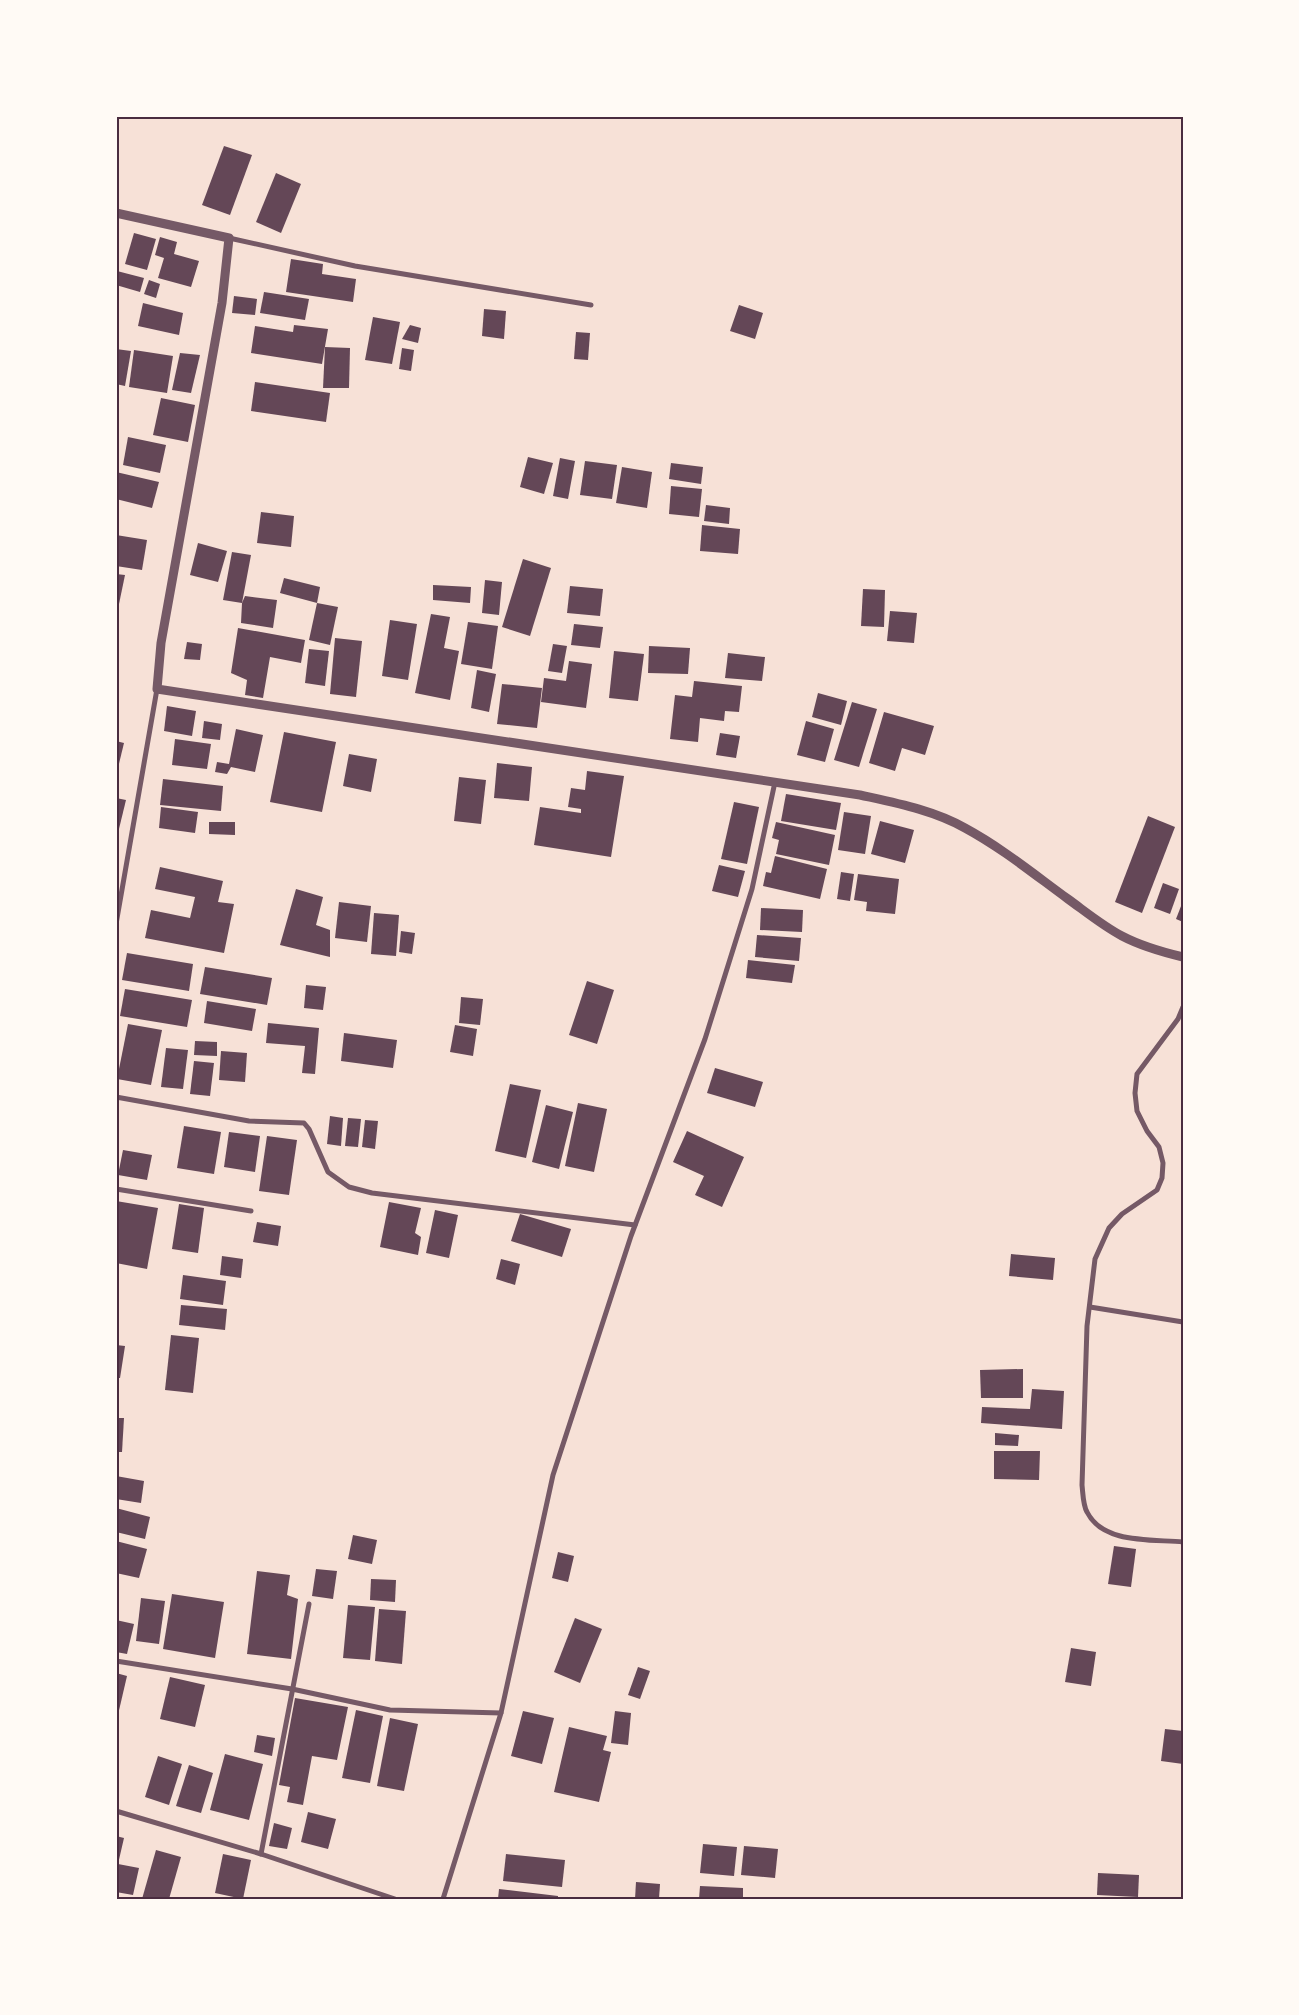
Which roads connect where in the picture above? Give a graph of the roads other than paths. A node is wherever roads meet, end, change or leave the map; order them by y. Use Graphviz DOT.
graph roads {
  1 [pos="116,213"];
  2 [pos="229,238"];
  3 [pos="591,305"];
  4 [pos="157,689"];
  5 [pos="774,782"];
  6 [pos="116,924"];
  7 [pos="1183,957"];
  8 [pos="1183,1007"];
  9 [pos="116,1097"];
  10 [pos="116,1189"];
  11 [pos="251,1210"];
  12 [pos="635,1225"];
  13 [pos="1090,1307"];
  14 [pos="1183,1322"];
  15 [pos="1183,1542"];
  16 [pos="309,1604"];
  17 [pos="116,1661"];
  18 [pos="292,1689"];
  19 [pos="500,1713"];
  20 [pos="116,1810"];
  21 [pos="261,1854"];
  22 [pos="394,1899"];
  23 [pos="443,1899"];
  1 -- 2 [label="street"];
  2 -- 3 [label="street"];
  2 -- 4 [label="street"];
  4 -- 5 [label="street"];
  4 -- 6 [label="street"];
  5 -- 7 [label="street"];
  5 -- 12 [label="street"];
  8 -- 13 [label="street"];
  9 -- 12 [label="street"];
  10 -- 11 [label="street"];
  12 -- 19 [label="street"];
  13 -- 14 [label="street"];
  13 -- 15 [label="street"];
  16 -- 18 [label="street"];
  17 -- 18 [label="street"];
  18 -- 19 [label="street"];
  18 -- 21 [label="street"];
  19 -- 23 [label="street"];
  20 -- 21 [label="street"];
  21 -- 22 [label="street"];
}
